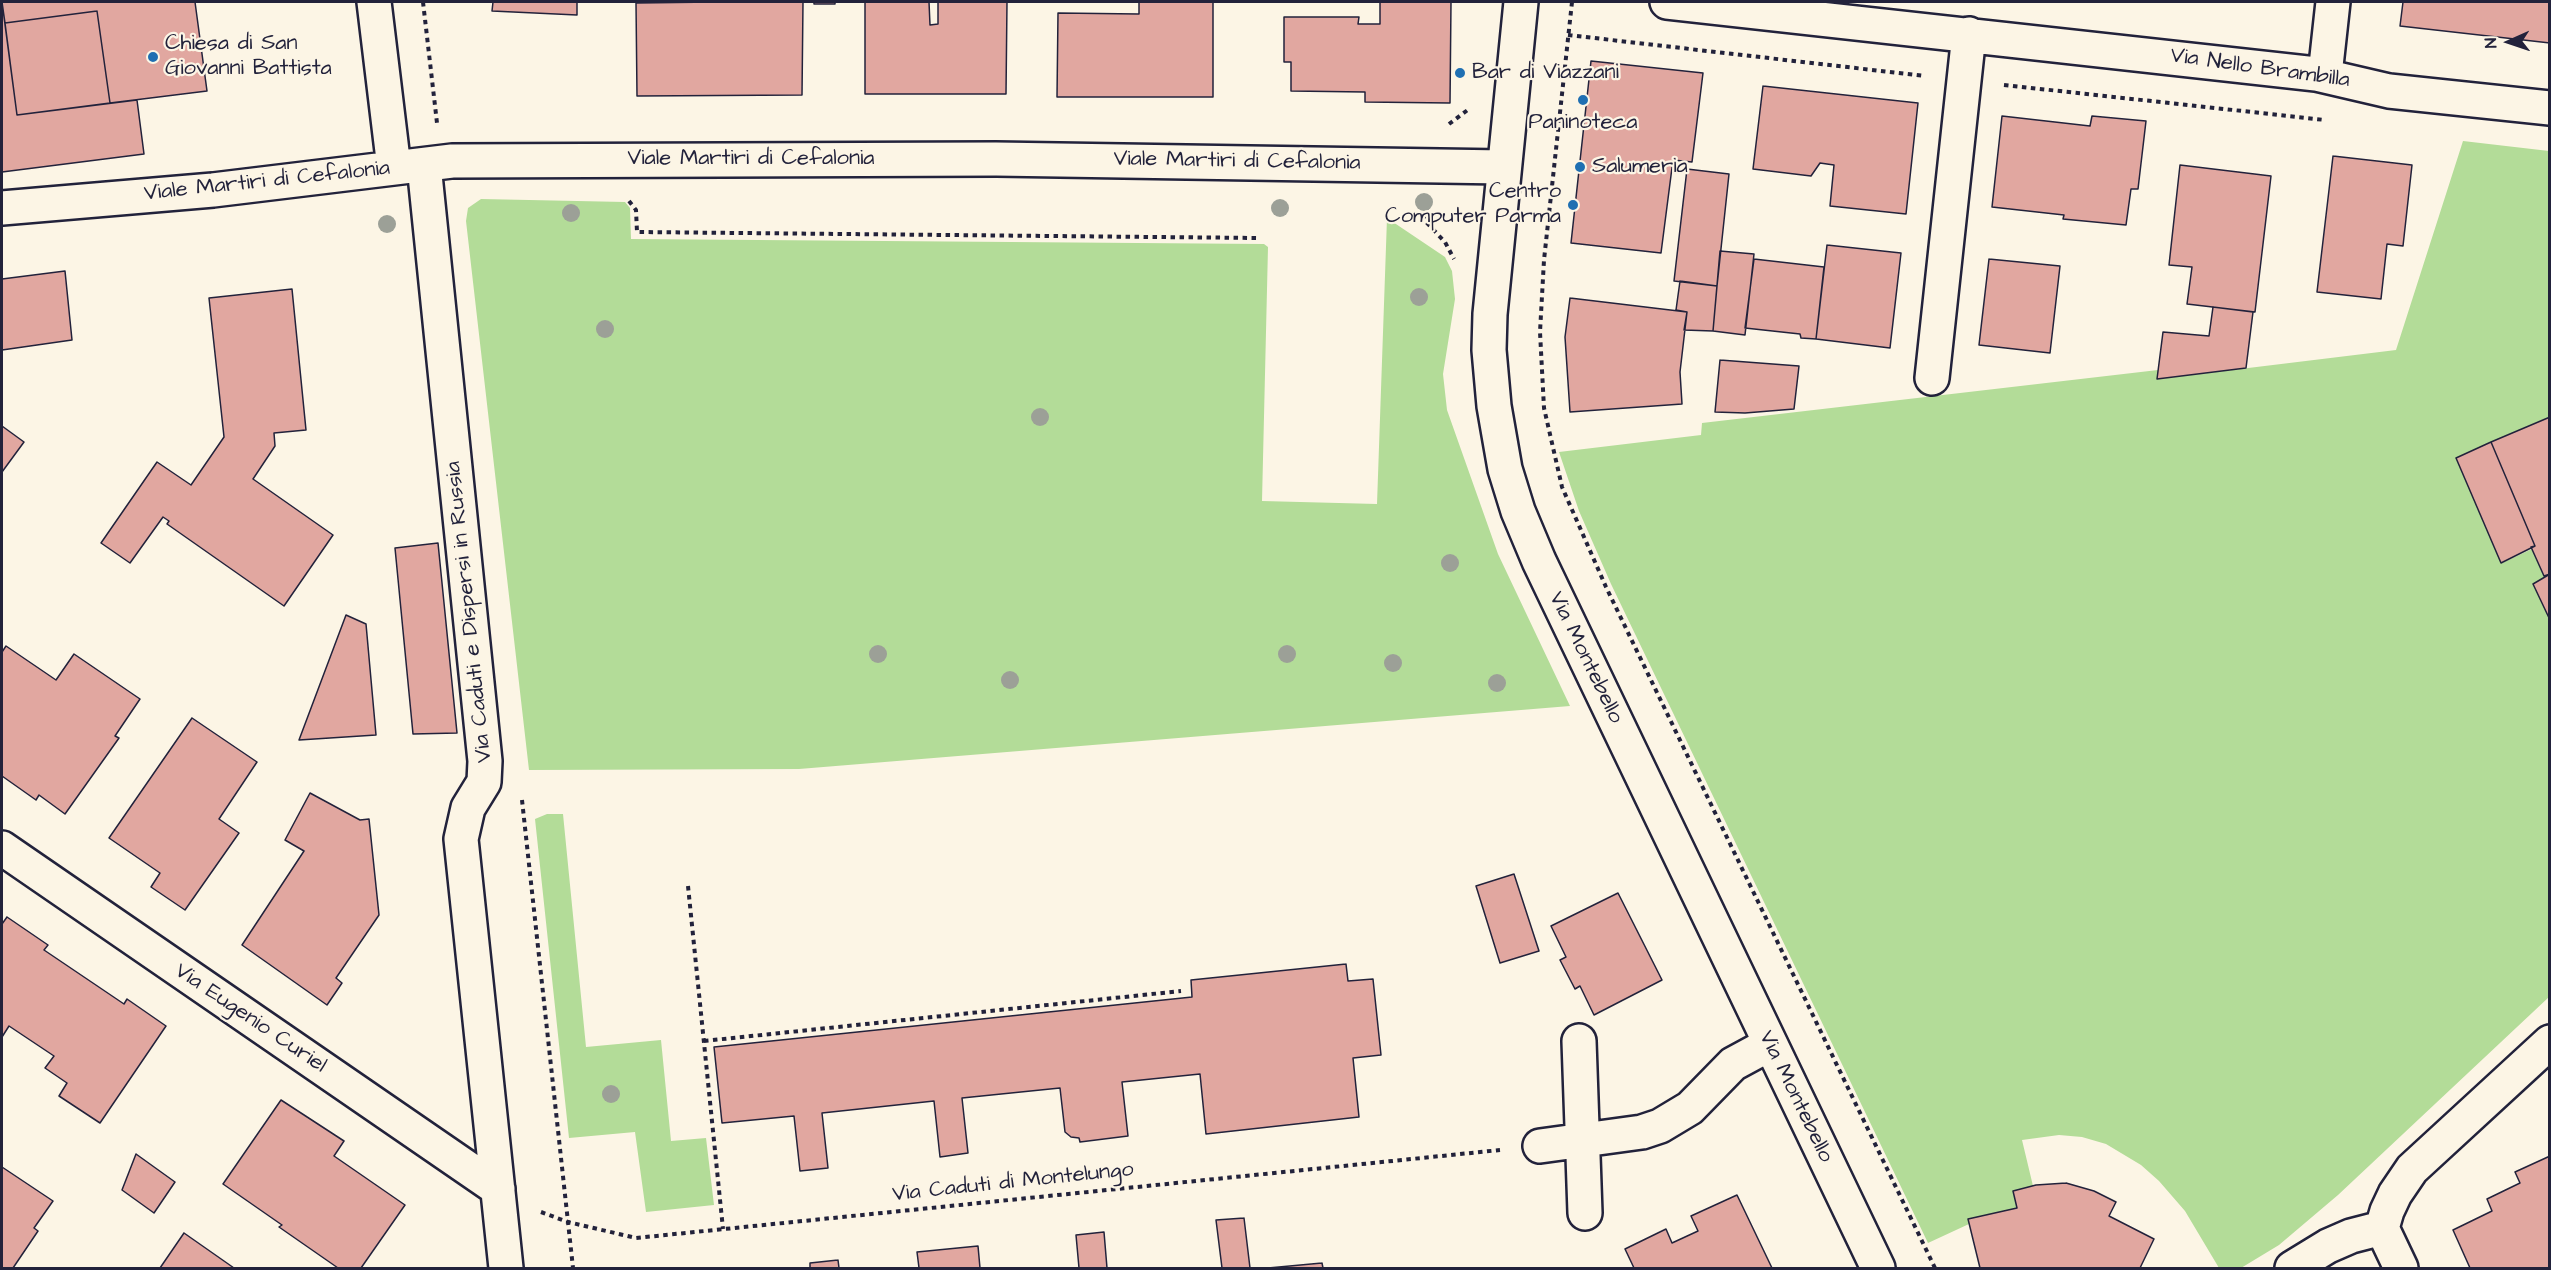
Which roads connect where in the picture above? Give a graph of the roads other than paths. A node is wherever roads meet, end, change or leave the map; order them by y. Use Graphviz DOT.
graph roads {
  1 [pos="374,2"];
  2 [pos="1521,2"];
  3 [pos="1667,2"];
  4 [pos="2333,2"];
  5 [pos="1969,34"];
  6 [pos="2325,75"];
  7 [pos="2550,108"];
  8 [pos="423,165"];
  9 [pos="1504,167"];
  10 [pos="2,208"];
  11 [pos="1932,378"];
  12 [pos="2,848"];
  13 [pos="1579,1041"];
  14 [pos="2550,1042"];
  15 [pos="1770,1044"];
  16 [pos="1582,1141"];
  17 [pos="1540,1146"];
  18 [pos="498,1189"];
  19 [pos="1585,1213"];
  20 [pos="2382,1228"];
  21 [pos="506,1269"];
  22 [pos="1878,1269"];
  23 [pos="2292,1269"];
  24 [pos="2401,1269"];
  1 -- 8 [label="street, Via Caduti e Dispersi in Russia"];
  2 -- 9 [label="street, Via Montebello"];
  3 -- 5 [label="street, Via Nello Brambilla"];
  4 -- 6 [label="street"];
  5 -- 6 [label="street, Via Nello Brambilla"];
  5 -- 11 [label="street"];
  6 -- 7 [label="street, Via Nello Brambilla"];
  8 -- 9 [label="street, Viale Martiri di Cefalonia"];
  8 -- 10 [label="street, Viale Martiri di Cefalonia"];
  8 -- 18 [label="street, Via Caduti e Dispersi in Russia"];
  9 -- 15 [label="street, Via Montebello"];
  12 -- 18 [label="street, Via Eugenio Curiel"];
  13 -- 16 [label="street"];
  14 -- 20 [label="street"];
  15 -- 16 [label="street"];
  15 -- 22 [label="street, Via Montebello"];
  16 -- 17 [label="street"];
  16 -- 19 [label="street"];
  18 -- 21 [label="street, Via Caduti e Dispersi in Russia"];
  20 -- 23 [label="street"];
  20 -- 24 [label="street"];
}
